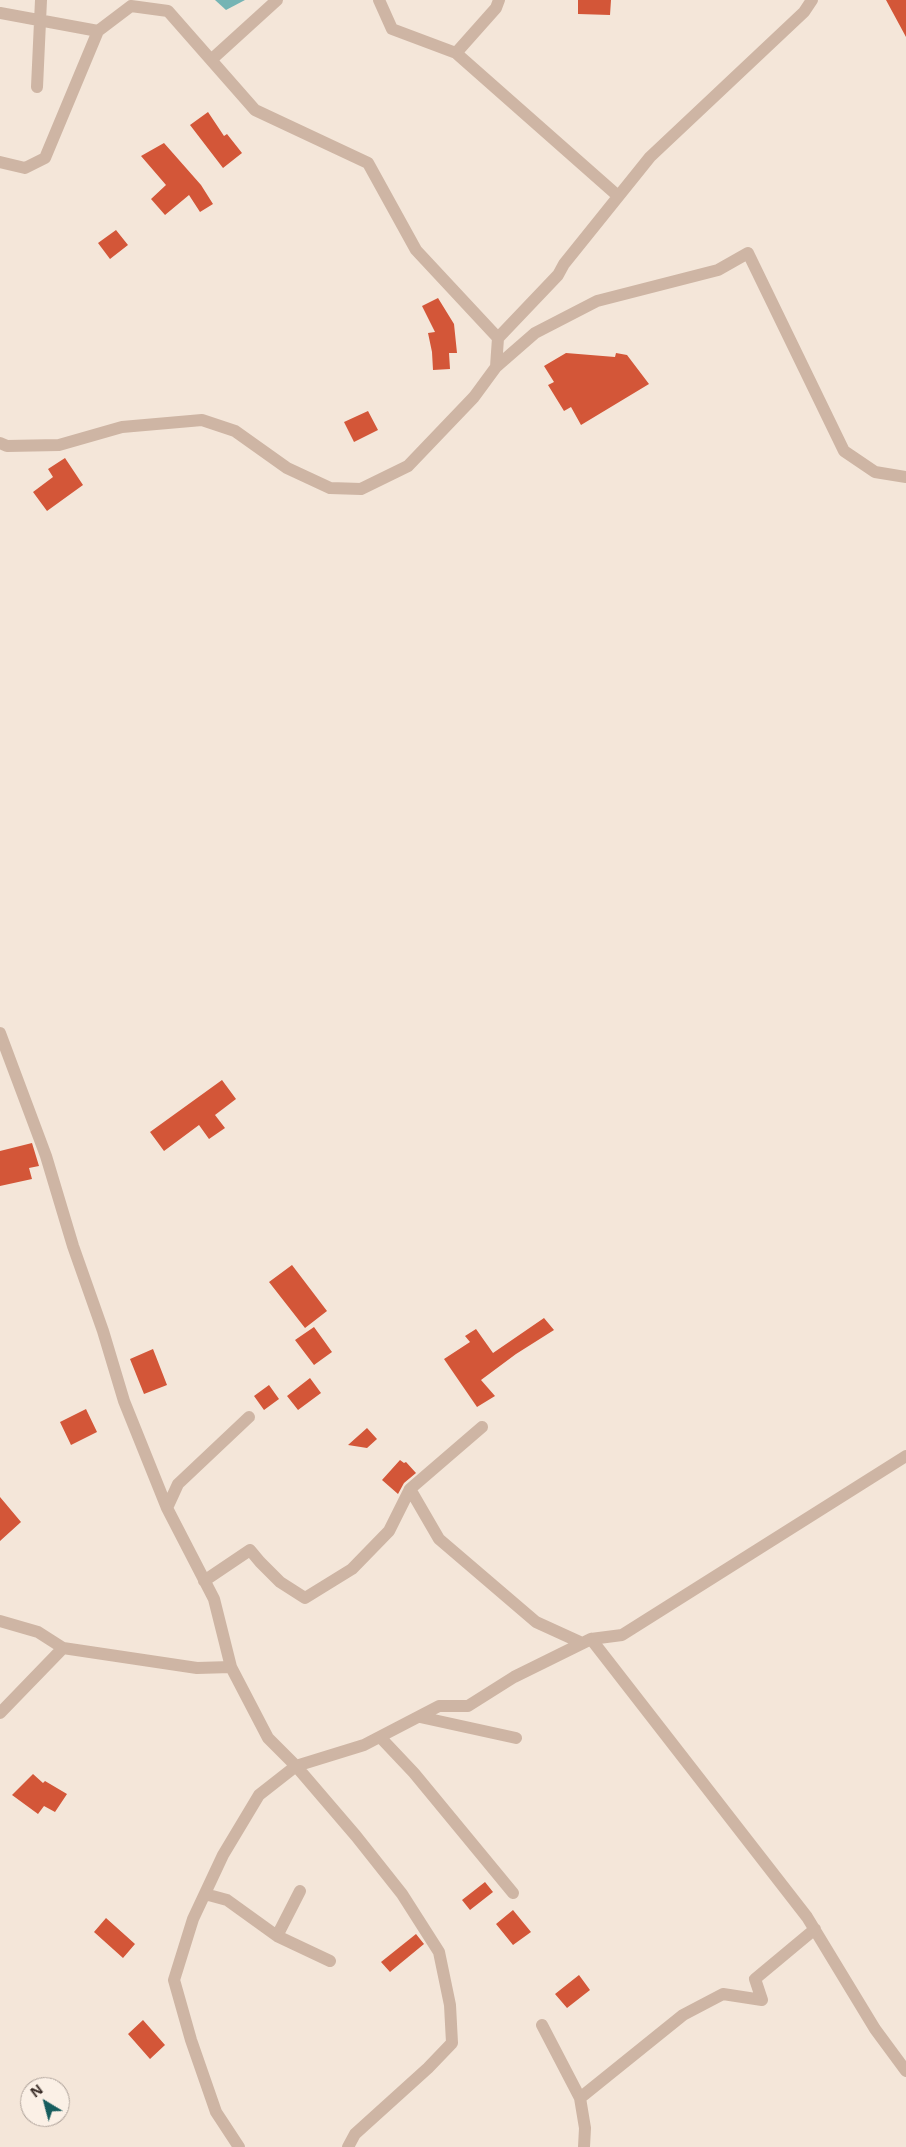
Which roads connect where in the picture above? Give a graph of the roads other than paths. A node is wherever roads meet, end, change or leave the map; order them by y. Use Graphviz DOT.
graph roads {
  1 [pos="41,0"];
  2 [pos="277,0"];
  3 [pos="379,0"];
  4 [pos="499,0"];
  5 [pos="812,0"];
  6 [pos="0,12"];
  7 [pos="40,20"];
  8 [pos="98,31"];
  9 [pos="456,53"];
  10 [pos="211,60"];
  11 [pos="36,87"];
  12 [pos="0,162"];
  13 [pos="618,196"];
  14 [pos="498,338"];
  15 [pos="496,367"];
  16 [pos="0,444"];
  17 [pos="906,477"];
  18 [pos="0,1033"];
  19 [pos="249,1417"];
  20 [pos="482,1427"];
  21 [pos="906,1456"];
  22 [pos="410,1489"];
  23 [pos="167,1508"];
  24 [pos="204,1580"];
  25 [pos="0,1621"];
  26 [pos="587,1641"];
  27 [pos="63,1648"];
  28 [pos="231,1667"];
  29 [pos="0,1713"];
  30 [pos="420,1717"];
  31 [pos="380,1737"];
  32 [pos="516,1738"];
  33 [pos="296,1766"];
  34 [pos="300,1891"];
  35 [pos="205,1894"];
  36 [pos="513,1894"];
  37 [pos="814,1929"];
  38 [pos="277,1936"];
  39 [pos="330,1961"];
  40 [pos="542,2025"];
  41 [pos="906,2070"];
  42 [pos="580,2098"];
  43 [pos="239,2147"];
  44 [pos="348,2147"];
  45 [pos="584,2147"];
  1 -- 7 [label="street"];
  2 -- 10 [label="street"];
  3 -- 9 [label="street"];
  4 -- 9 [label="street"];
  5 -- 13 [label="street"];
  6 -- 7 [label="street"];
  7 -- 8 [label="street"];
  7 -- 11 [label="street"];
  8 -- 10 [label="street"];
  8 -- 12 [label="street"];
  9 -- 13 [label="street"];
  10 -- 14 [label="street"];
  13 -- 14 [label="street"];
  14 -- 15 [label="street"];
  15 -- 16 [label="street"];
  15 -- 17 [label="street"];
  18 -- 23 [label="street"];
  19 -- 23 [label="street"];
  20 -- 22 [label="street"];
  21 -- 26 [label="street"];
  22 -- 24 [label="street"];
  22 -- 26 [label="street"];
  23 -- 24 [label="street"];
  24 -- 28 [label="street"];
  25 -- 27 [label="street"];
  26 -- 30 [label="street"];
  26 -- 37 [label="street"];
  27 -- 28 [label="street"];
  27 -- 29 [label="street"];
  28 -- 33 [label="street"];
  30 -- 31 [label="street"];
  30 -- 32 [label="street"];
  31 -- 33 [label="street"];
  31 -- 36 [label="street"];
  33 -- 35 [label="street"];
  33 -- 44 [label="street"];
  34 -- 38 [label="street"];
  35 -- 38 [label="street"];
  35 -- 43 [label="street"];
  37 -- 41 [label="street"];
  37 -- 42 [label="street"];
  38 -- 39 [label="street"];
  40 -- 42 [label="street"];
  42 -- 45 [label="street"];
}
